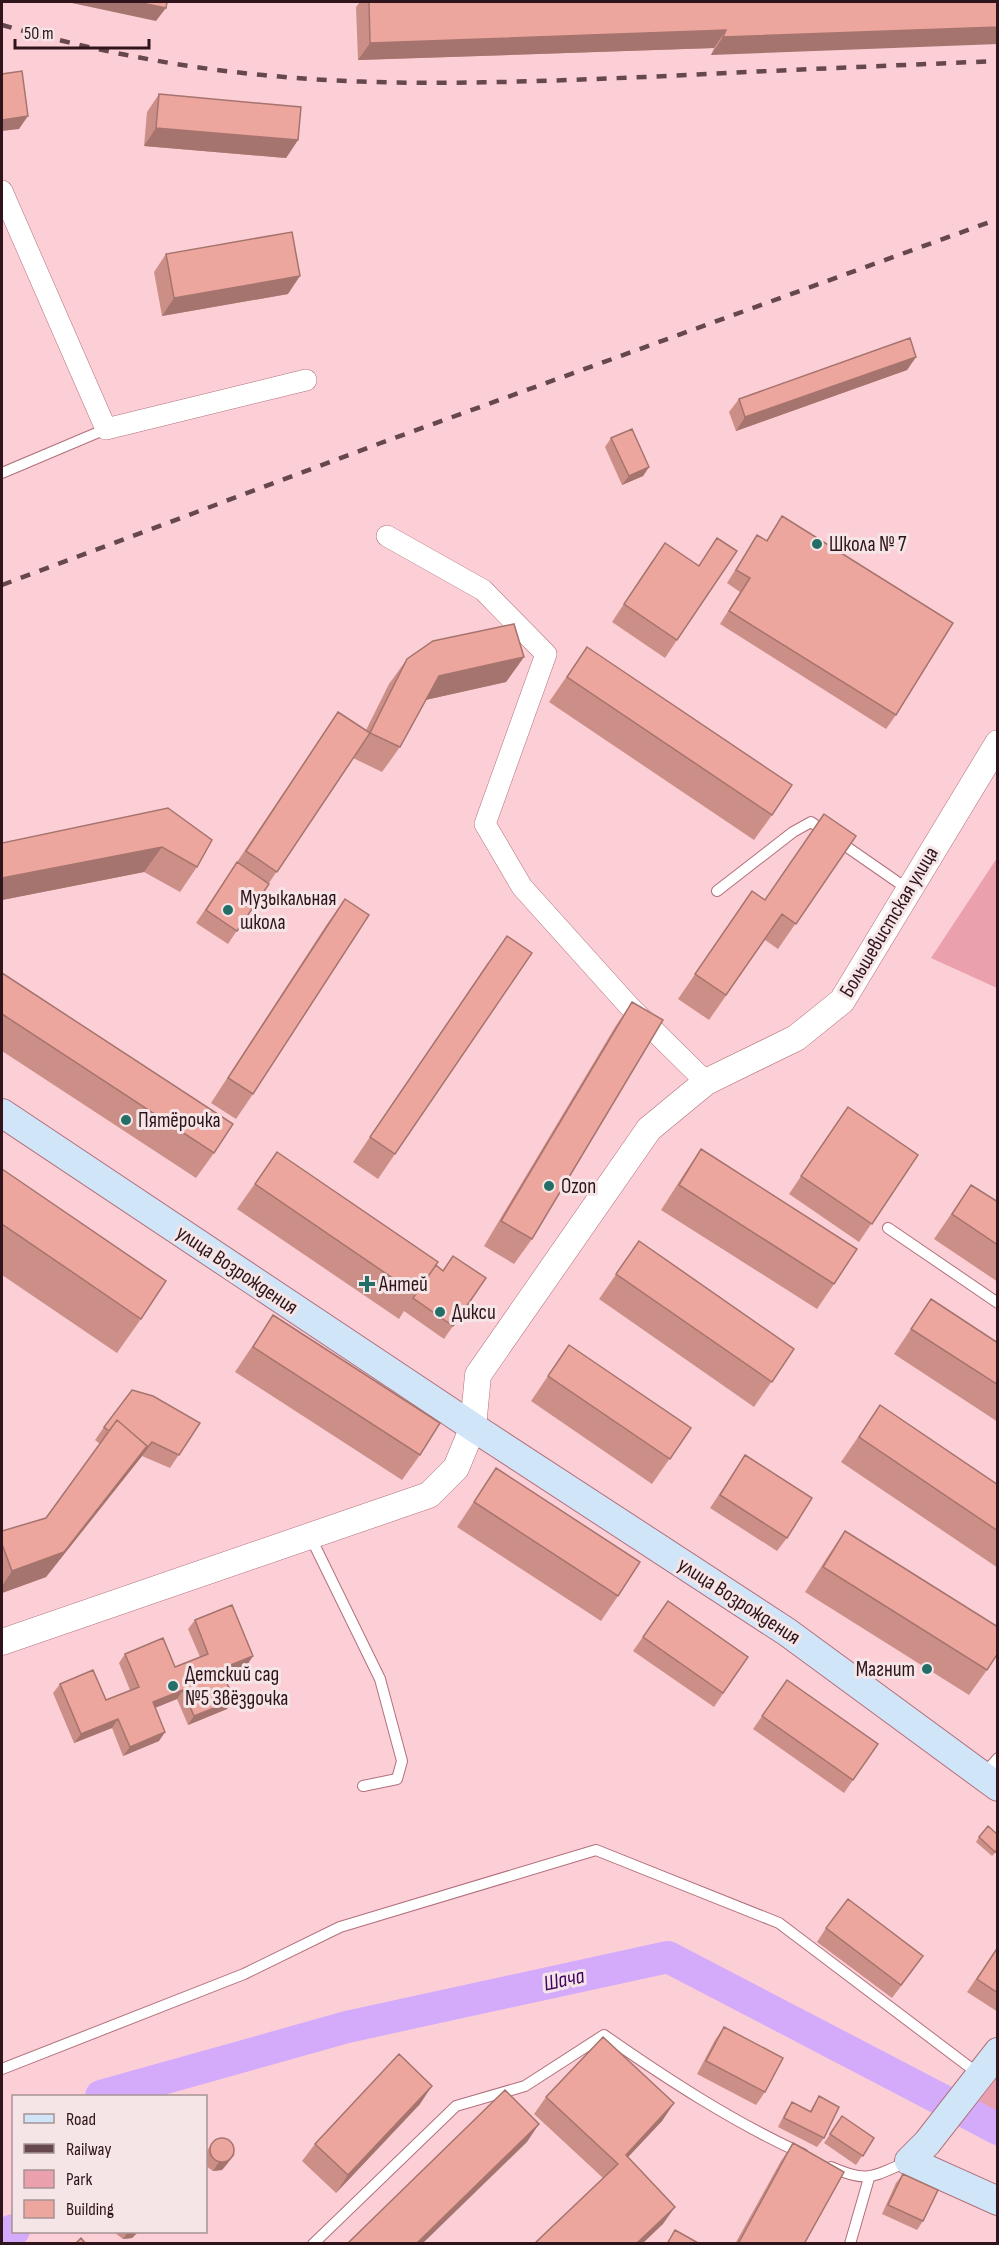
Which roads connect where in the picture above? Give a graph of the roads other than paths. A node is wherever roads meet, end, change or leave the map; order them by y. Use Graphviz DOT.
graph roads {
  1 [pos="2,191"];
  2 [pos="306,380"];
  3 [pos="106,429"];
  4 [pos="2,473"];
  5 [pos="387,536"];
  6 [pos="998,743"];
  7 [pos="909,890"];
  8 [pos="717,891"];
  9 [pos="706,1082"];
  10 [pos="2,1113"];
  11 [pos="888,1228"];
  12 [pos="998,1303"];
  13 [pos="473,1427"];
  14 [pos="310,1536"];
  15 [pos="2,1642"];
  16 [pos="993,1773"];
  17 [pos="363,1786"];
  18 [pos="998,2052"];
  19 [pos="2,2069"];
  20 [pos="971,2085"];
  21 [pos="918,2152"];
  22 [pos="869,2178"];
  23 [pos="998,2201"];
  24 [pos="313,2244"];
  25 [pos="850,2244"];
  1 -- 3 [label="street"];
  2 -- 3 [label="street"];
  3 -- 4 [label="lane"];
  5 -- 9 [label="street"];
  6 -- 7 [label="street, Большевистская улица"];
  7 -- 8 [label="lane"];
  7 -- 9 [label="street, Большевистская улица"];
  9 -- 13 [label="street, Большевистская улица"];
  10 -- 13 [label="main road, улица Возрождения"];
  11 -- 12 [label="lane"];
  13 -- 14 [label="street"];
  13 -- 16 [label="main road, улица Возрождения"];
  14 -- 15 [label="street"];
  14 -- 17 [label="lane"];
  18 -- 20 [label="main road"];
  19 -- 20 [label="lane"];
  20 -- 21 [label="main road"];
  21 -- 22 [label="lane"];
  21 -- 23 [label="main road"];
  22 -- 24 [label="lane"];
  22 -- 25 [label="lane"];
}
